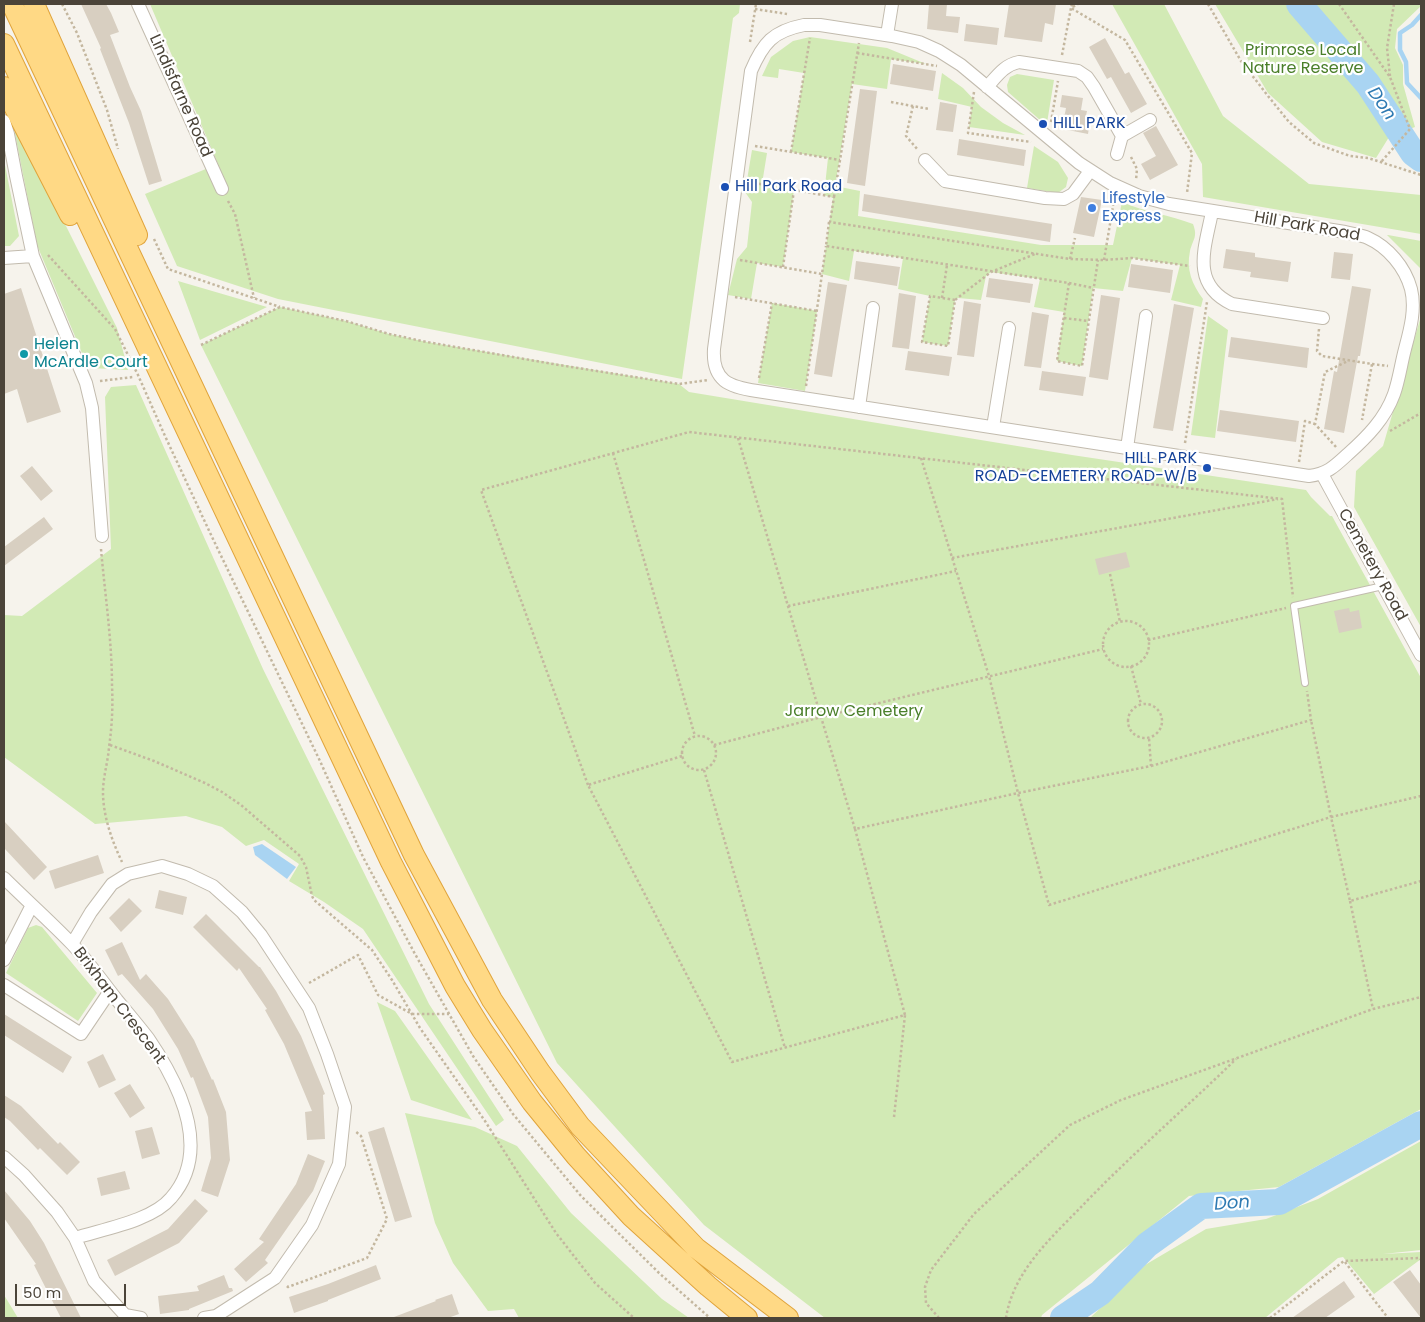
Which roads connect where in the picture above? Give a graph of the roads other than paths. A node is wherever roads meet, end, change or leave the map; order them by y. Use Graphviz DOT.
graph roads {
  1 [pos="12,4"];
  2 [pos="34,4"];
  3 [pos="138,4"];
  4 [pos="892,4"];
  5 [pos="887,35"];
  6 [pos="4,44"];
  7 [pos="4,87"];
  8 [pos="988,87"];
  9 [pos="1150,120"];
  10 [pos="4,121"];
  11 [pos="1122,137"];
  12 [pos="1117,154"];
  13 [pos="925,160"];
  14 [pos="1090,171"];
  15 [pos="222,189"];
  16 [pos="1212,212"];
  17 [pos="33,256"];
  18 [pos="4,258"];
  19 [pos="872,308"];
  20 [pos="1146,316"];
  21 [pos="1321,317"];
  22 [pos="1009,328"];
  23 [pos="859,407"];
  24 [pos="206,414"];
  25 [pos="184,426"];
  26 [pos="993,427"];
  27 [pos="1127,448"];
  28 [pos="1322,474"];
  29 [pos="102,536"];
  30 [pos="1383,586"];
  31 [pos="1421,655"];
  32 [pos="1305,683"];
  33 [pos="4,878"];
  34 [pos="32,905"];
  35 [pos="72,944"];
  36 [pos="4,960"];
  37 [pos="4,985"];
  38 [pos="110,991"];
  39 [pos="4,1157"];
  40 [pos="74,1238"];
  41 [pos="141,1318"];
  42 [pos="204,1318"];
  43 [pos="747,1318"];
  44 [pos="788,1318"];
  1 -- 24 [label="highway"];
  2 -- 24 [label="highway"];
  3 -- 15 [label="street, Lindisfarne Road"];
  4 -- 5 [label="street"];
  5 -- 8 [label="street, Hill Park Road"];
  5 -- 23 [label="street, Hill Park Road"];
  6 -- 25 [label="highway"];
  7 -- 25 [label="highway"];
  8 -- 11 [label="street"];
  8 -- 14 [label="street, Hill Park Road"];
  9 -- 11 [label="street"];
  10 -- 17 [label="street"];
  11 -- 12 [label="street"];
  13 -- 14 [label="street"];
  14 -- 16 [label="street, Hill Park Road"];
  16 -- 21 [label="street"];
  16 -- 28 [label="street, Hill Park Road"];
  17 -- 18 [label="street"];
  17 -- 29 [label="street"];
  19 -- 23 [label="street"];
  20 -- 27 [label="street"];
  22 -- 26 [label="street"];
  23 -- 26 [label="street"];
  24 -- 44 [label="highway"];
  25 -- 43 [label="highway"];
  26 -- 27 [label="street"];
  27 -- 28 [label="street"];
  28 -- 30 [label="street, Cemetery Road"];
  30 -- 31 [label="street, Cemetery Road"];
  30 -- 32 [label="lane"];
  33 -- 34 [label="street, Brixham Crescent"];
  34 -- 35 [label="street, Brixham Crescent"];
  34 -- 36 [label="street"];
  35 -- 38 [label="street, Brixham Crescent"];
  35 -- 42 [label="street"];
  37 -- 38 [label="street"];
  38 -- 40 [label="street, Brixham Crescent"];
  39 -- 40 [label="street"];
  40 -- 41 [label="street"];
}
